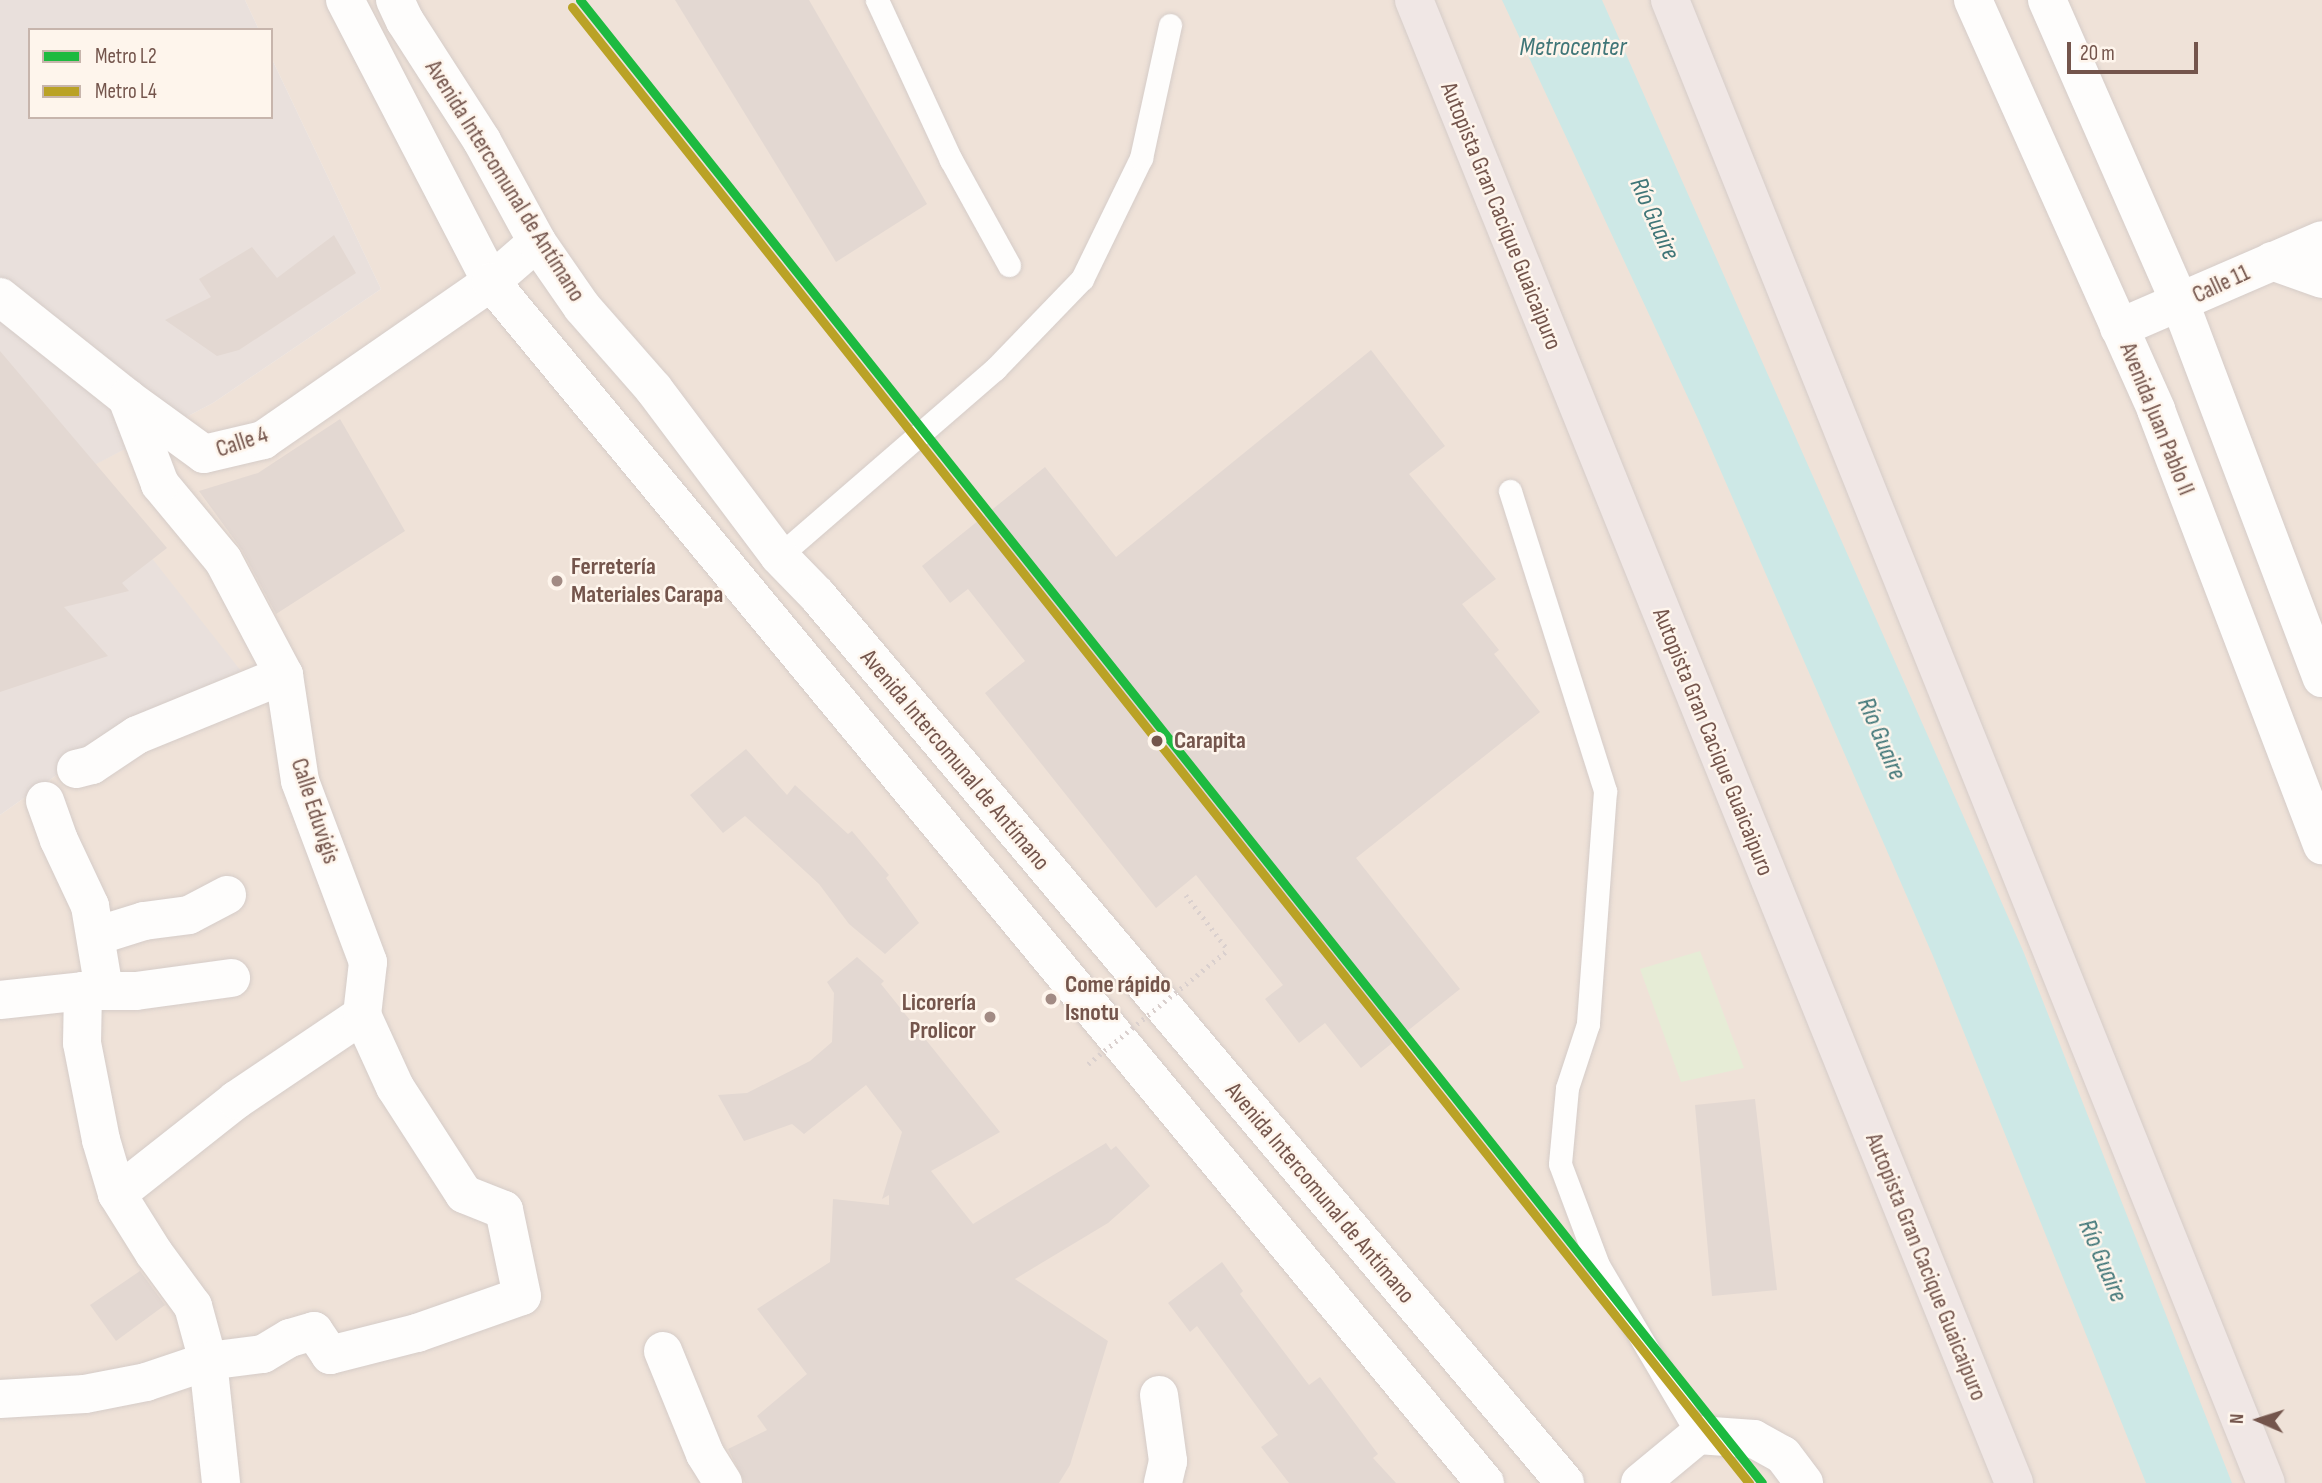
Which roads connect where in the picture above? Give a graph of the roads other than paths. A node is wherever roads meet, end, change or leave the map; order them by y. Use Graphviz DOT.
graph roads {
  1 [pos="345,0"];
  2 [pos="395,0"];
  3 [pos="877,0"];
  4 [pos="1414,0"];
  5 [pos="1670,0"];
  6 [pos="1973,0"];
  7 [pos="2047,0"];
  8 [pos="1170,25"];
  9 [pos="2322,240"];
  10 [pos="537,242"];
  11 [pos="2272,261"];
  12 [pos="1009,265"];
  13 [pos="2322,279"];
  14 [pos="492,282"];
  15 [pos="0,297"];
  16 [pos="2180,303"];
  17 [pos="2119,328"];
  18 [pos="127,398"];
  19 [pos="1510,491"];
  20 [pos="779,556"];
  21 [pos="284,675"];
  22 [pos="2322,678"];
  23 [pos="76,769"];
  24 [pos="45,801"];
  25 [pos="2322,845"];
  26 [pos="227,895"];
  27 [pos="96,936"];
  28 [pos="231,978"];
  29 [pos="93,991"];
  30 [pos="0,1000"];
  31 [pos="362,1015"];
  32 [pos="117,1194"];
  33 [pos="663,1351"];
  34 [pos="208,1361"];
  35 [pos="1159,1395"];
  36 [pos="0,1399"];
  37 [pos="1698,1435"];
  38 [pos="221,1483"];
  39 [pos="723,1483"];
  40 [pos="1163,1483"];
  41 [pos="1485,1483"];
  42 [pos="1565,1483"];
  43 [pos="1640,1483"];
  44 [pos="1804,1483"];
  45 [pos="2014,1483"];
  46 [pos="2266,1483"];
  1 -- 14 [label="street, Avenida Intercomunal de Antímano"];
  2 -- 10 [label="street, Avenida Intercomunal de Antímano"];
  3 -- 12 [label="lane"];
  4 -- 45 [label="highway, Autopista Gran Cacique Guaicaipuro"];
  5 -- 46 [label="highway"];
  6 -- 17 [label="street, Avenida Juan Pablo II"];
  7 -- 16 [label="street"];
  8 -- 20 [label="lane"];
  9 -- 11 [label="street, Calle 11"];
  10 -- 14 [label="street, Calle 4"];
  10 -- 20 [label="street, Avenida Intercomunal de Antímano"];
  11 -- 13 [label="street"];
  11 -- 16 [label="street, Calle 11"];
  14 -- 18 [label="street, Calle 4"];
  14 -- 41 [label="street, Avenida Intercomunal de Antímano"];
  15 -- 18 [label="street, Calle 4"];
  16 -- 17 [label="street, Calle 11"];
  16 -- 22 [label="street"];
  17 -- 25 [label="street, Avenida Juan Pablo II"];
  18 -- 21 [label="street, Calle Eduvigis"];
  19 -- 37 [label="lane"];
  20 -- 42 [label="street, Avenida Intercomunal de Antímano"];
  21 -- 23 [label="street"];
  21 -- 31 [label="street, Calle Eduvigis"];
  24 -- 27 [label="street"];
  26 -- 27 [label="street"];
  27 -- 29 [label="street"];
  28 -- 29 [label="street"];
  29 -- 30 [label="street"];
  29 -- 32 [label="street"];
  31 -- 32 [label="street"];
  31 -- 34 [label="street"];
  32 -- 34 [label="street"];
  33 -- 39 [label="street"];
  34 -- 36 [label="street"];
  34 -- 38 [label="street"];
  35 -- 40 [label="street"];
  37 -- 43 [label="street"];
  37 -- 44 [label="street"];
}
